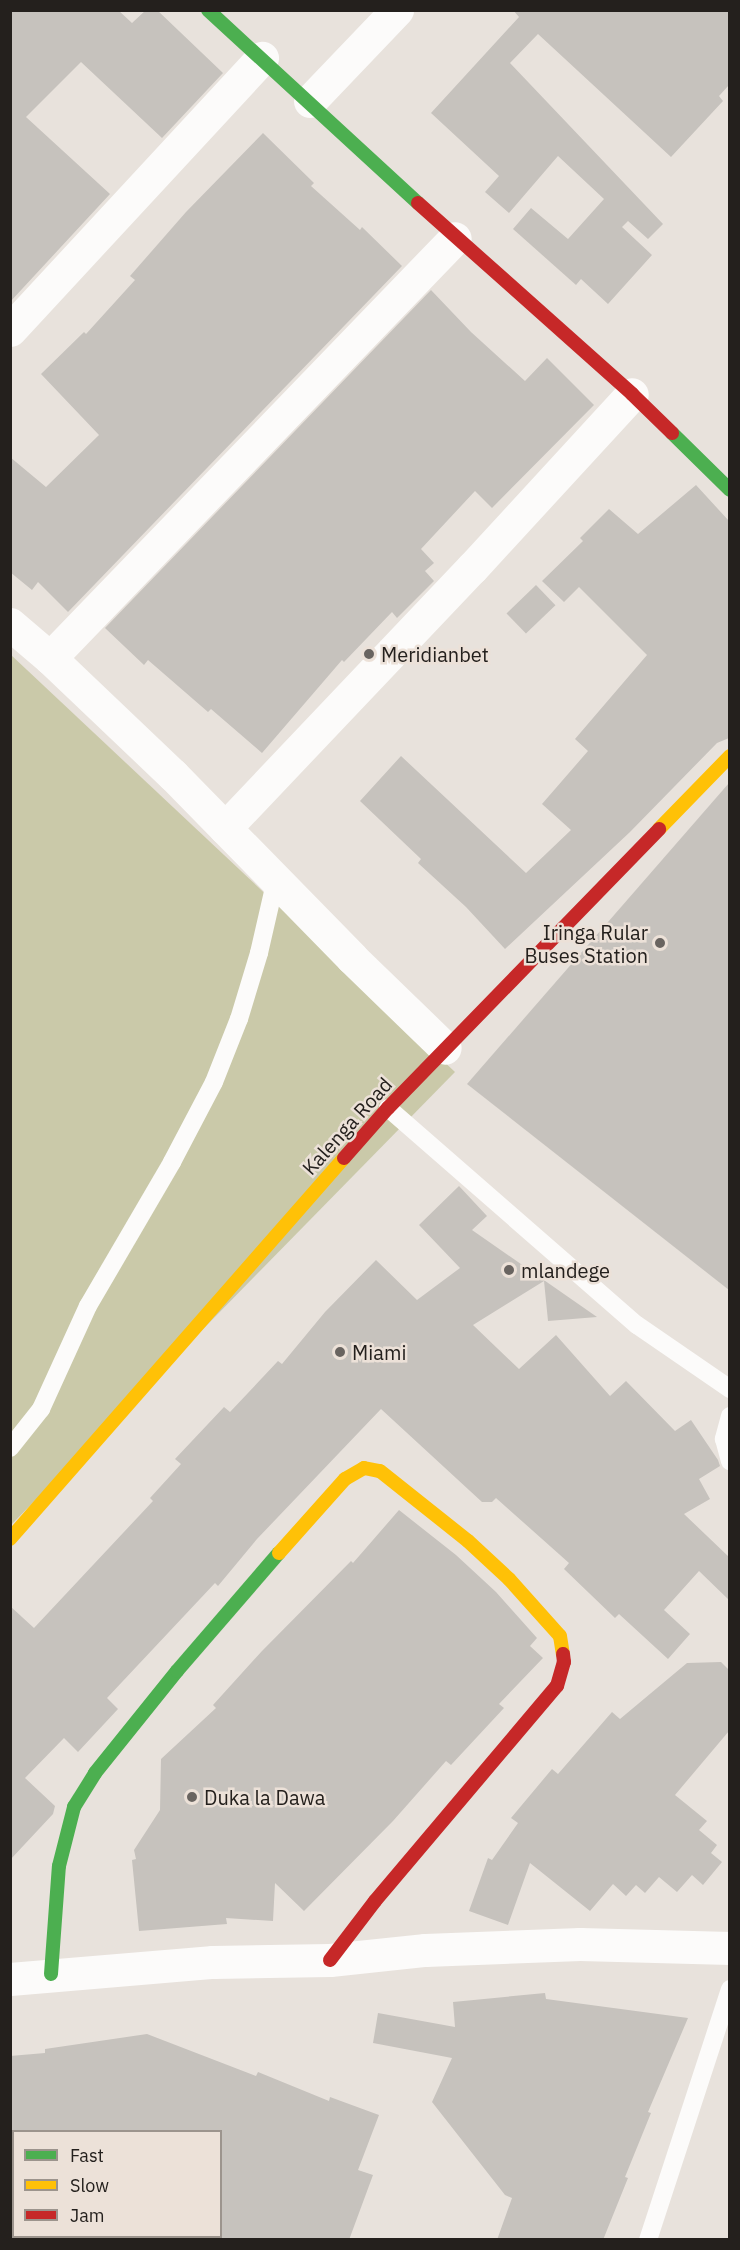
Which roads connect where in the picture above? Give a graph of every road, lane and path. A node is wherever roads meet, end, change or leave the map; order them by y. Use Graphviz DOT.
graph roads {
  1 [pos="208,10"];
  2 [pos="397,10"];
  3 [pos="262,58"];
  4 [pos="310,101"];
  5 [pos="455,238"];
  6 [pos="10,330"];
  7 [pos="632,394"];
  8 [pos="729,489"];
  9 [pos="10,624"];
  10 [pos="50,658"];
  11 [pos="729,756"];
  12 [pos="225,828"];
  13 [pos="276,879"];
  14 [pos="446,1048"];
  15 [pos="388,1108"];
  16 [pos="729,1389"];
  17 [pos="729,1416"];
  18 [pos="10,1448"];
  19 [pos="729,1461"];
  20 [pos="10,1539"];
  21 [pos="729,1948"];
  22 [pos="330,1960"];
  23 [pos="51,1974"];
  24 [pos="10,1979"];
  25 [pos="729,1989"];
  26 [pos="648,2240"];
  1 -- 3 [label="street"];
  2 -- 4 [label="street"];
  3 -- 4 [label="street"];
  3 -- 6 [label="street"];
  4 -- 5 [label="street"];
  5 -- 7 [label="street"];
  5 -- 10 [label="street"];
  7 -- 8 [label="street"];
  7 -- 12 [label="street"];
  9 -- 10 [label="street"];
  10 -- 12 [label="street"];
  11 -- 14 [label="street, Kalenga Road"];
  12 -- 13 [label="street"];
  13 -- 14 [label="street"];
  13 -- 18 [label="lane"];
  14 -- 15 [label="street, Kalenga Road"];
  15 -- 16 [label="lane"];
  15 -- 20 [label="street, Kalenga Road"];
  17 -- 19 [label="lane"];
  21 -- 22 [label="street"];
  22 -- 23 [label="street"];
  22 -- 23 [label="street"];
  23 -- 24 [label="street"];
  25 -- 26 [label="lane"];
}
